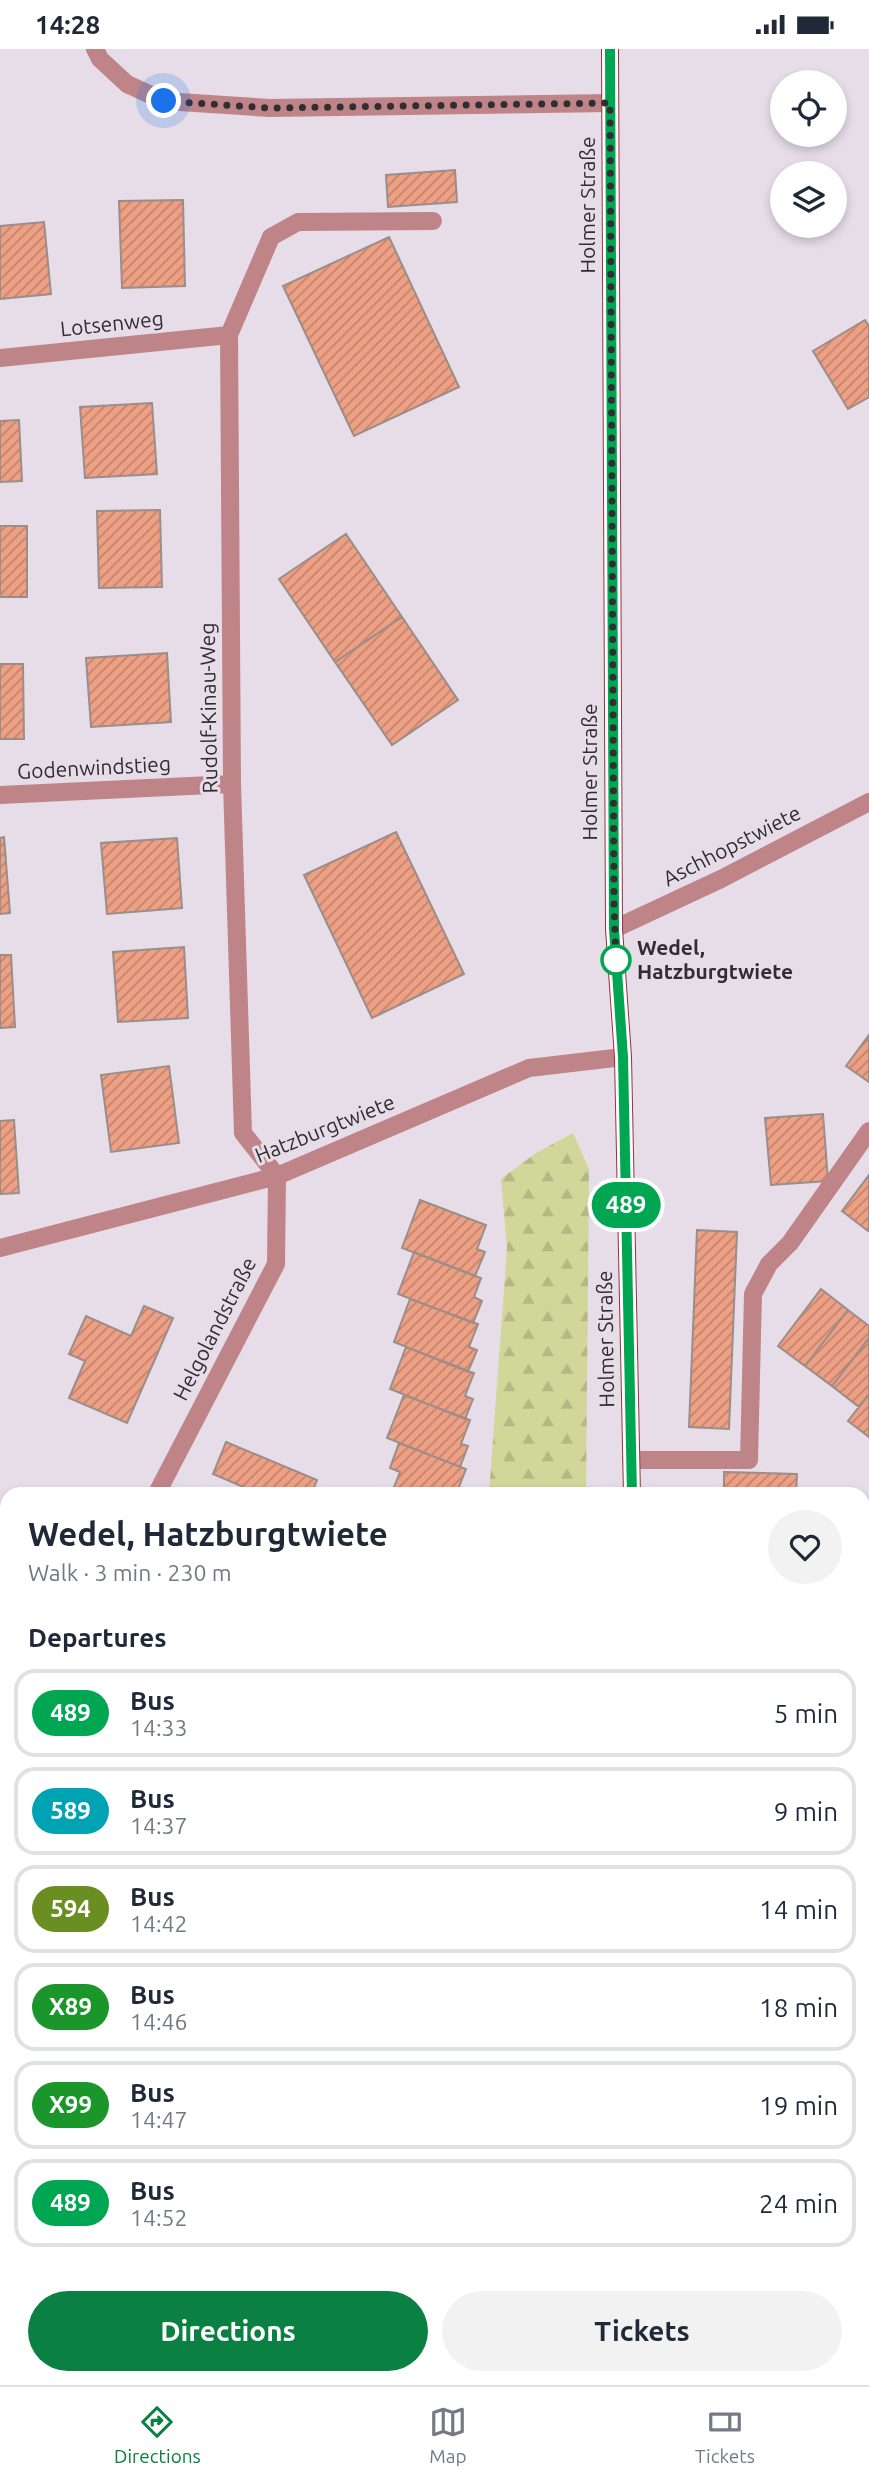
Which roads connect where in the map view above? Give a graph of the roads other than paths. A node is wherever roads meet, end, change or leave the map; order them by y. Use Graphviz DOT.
graph roads {
  1 [pos="95,49"];
  2 [pos="610,49"];
  3 [pos="610,103"];
  4 [pos="433,221"];
  5 [pos="229,335"];
  6 [pos="0,358"];
  7 [pos="233,784"];
  8 [pos="0,795"];
  9 [pos="869,802"];
  10 [pos="614,929"];
  11 [pos="623,1057"];
  12 [pos="869,1131"];
  13 [pos="277,1176"];
  14 [pos="0,1248"];
  15 [pos="631,1460"];
  16 [pos="160,1487"];
  17 [pos="632,1487"];
  1 -- 3 [label="street"];
  2 -- 3 [label="main road, Holmer Straße"];
  3 -- 10 [label="main road, Holmer Straße"];
  4 -- 5 [label="street, Rudolf-Kinau-Weg"];
  5 -- 6 [label="street, Lotsenweg"];
  5 -- 7 [label="street, Rudolf-Kinau-Weg"];
  7 -- 8 [label="street, Godenwindstieg"];
  7 -- 13 [label="street, Rudolf-Kinau-Weg"];
  9 -- 10 [label="street, Aschhopstwiete"];
  10 -- 11 [label="main road, Holmer Straße"];
  11 -- 13 [label="street, Hatzburgtwiete"];
  11 -- 15 [label="main road, Holmer Straße"];
  12 -- 15 [label="street"];
  13 -- 14 [label="street, Hatzburgtwiete"];
  13 -- 16 [label="street, Helgolandstraße"];
  15 -- 17 [label="main road, Holmer Straße"];
}
